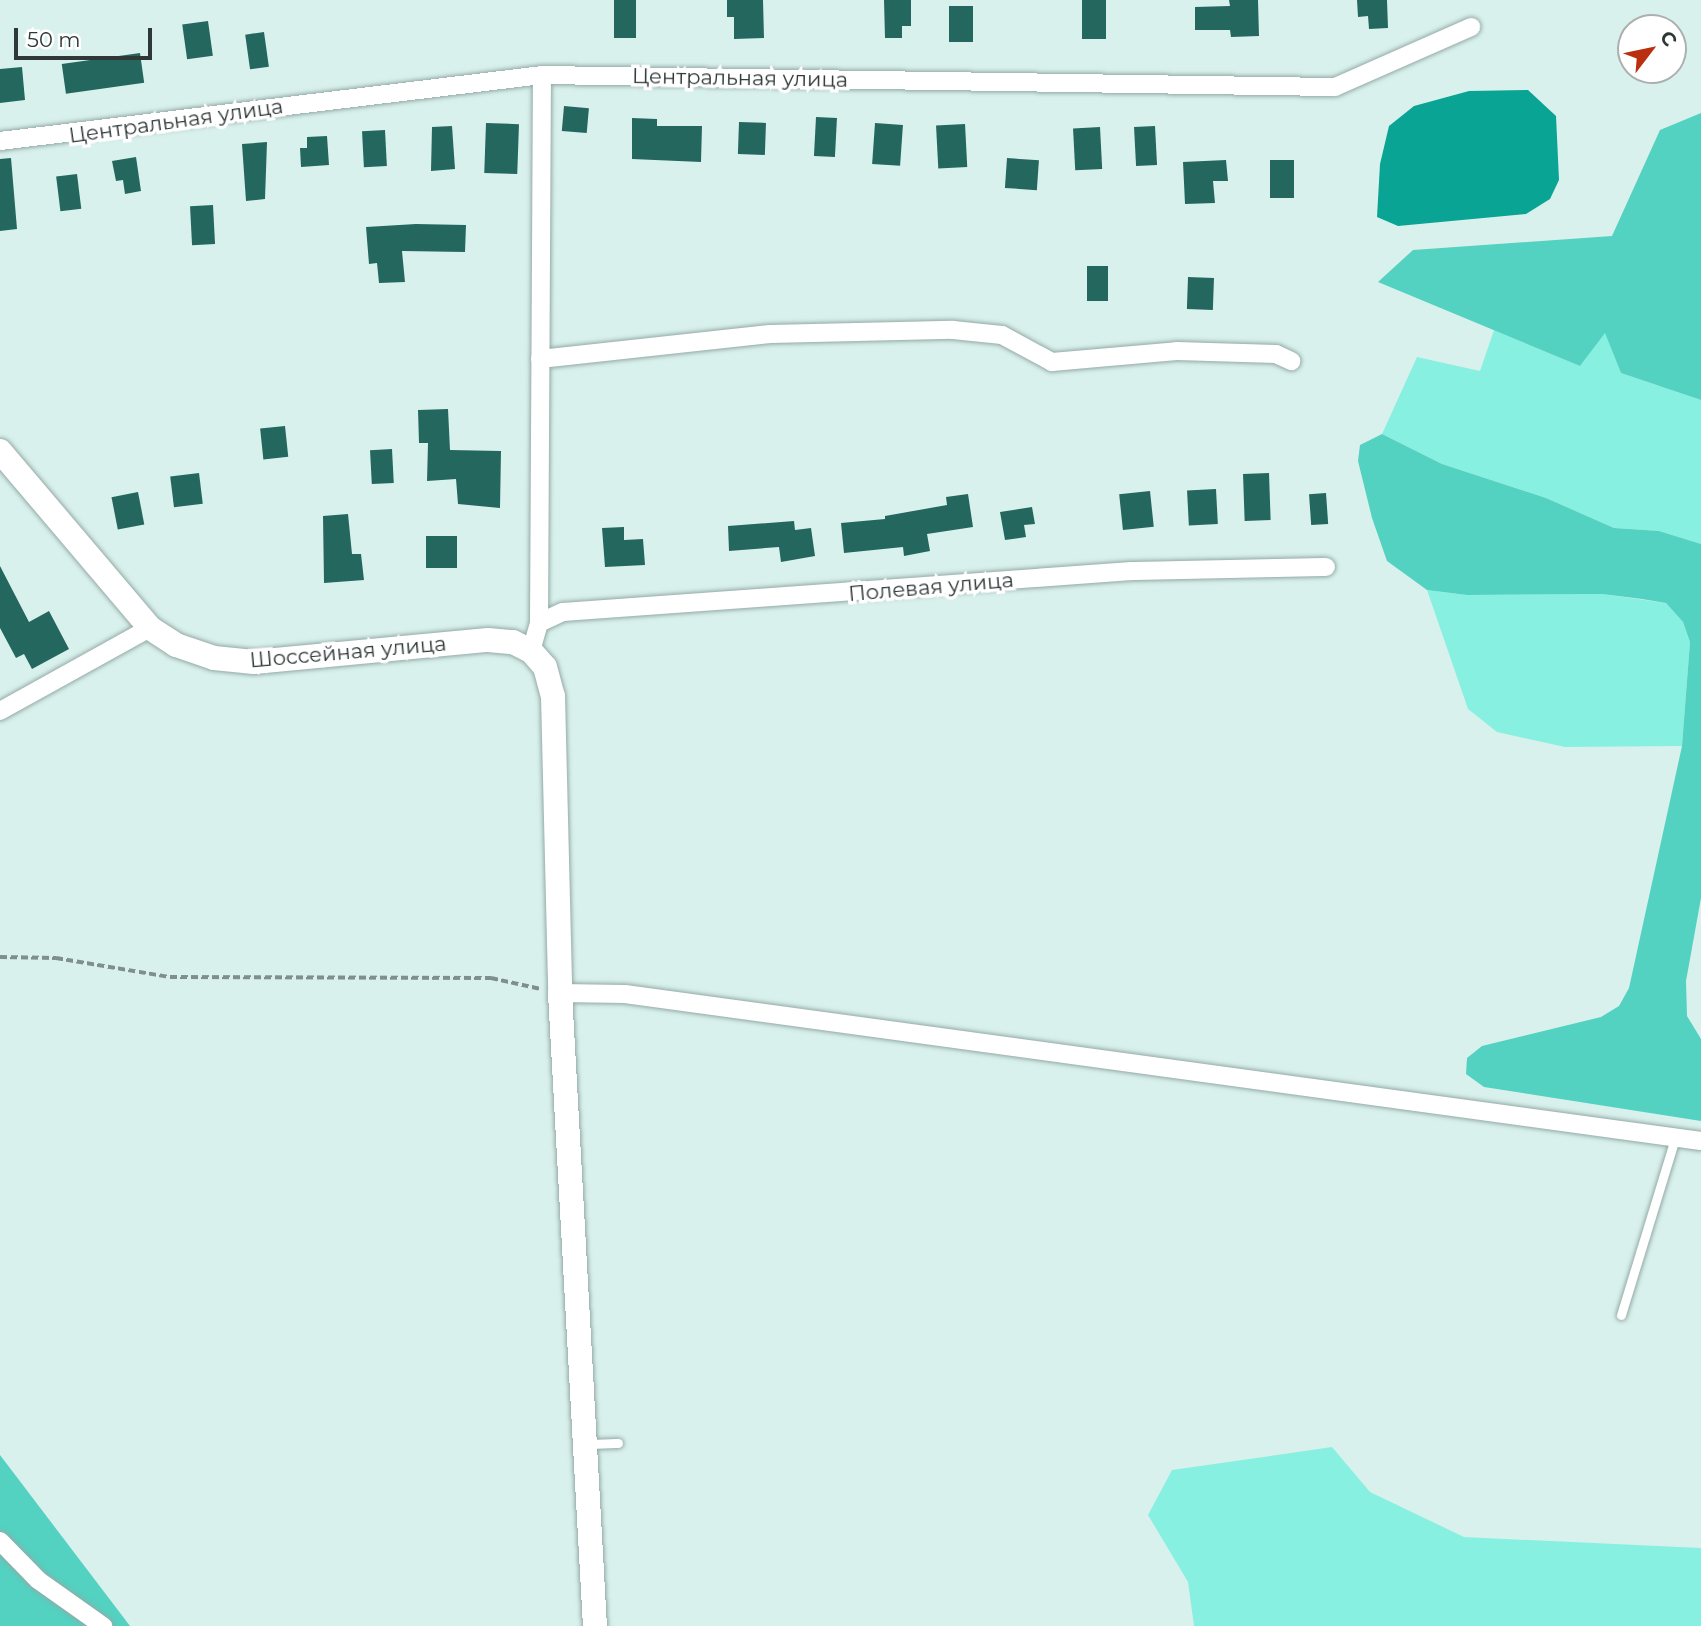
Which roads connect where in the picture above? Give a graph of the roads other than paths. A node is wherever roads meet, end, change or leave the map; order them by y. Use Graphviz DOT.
graph roads {
  1 [pos="1471,27"];
  2 [pos="542,75"];
  3 [pos="0,141"];
  4 [pos="540,359"];
  5 [pos="1291,361"];
  6 [pos="0,451"];
  7 [pos="1325,567"];
  8 [pos="539,623"];
  9 [pos="150,628"];
  10 [pos="531,651"];
  11 [pos="0,711"];
  12 [pos="560,993"];
  13 [pos="1675,1138"];
  14 [pos="1701,1141"];
  15 [pos="1621,1315"];
  16 [pos="618,1443"];
  17 [pos="586,1444"];
  18 [pos="0,1541"];
  19 [pos="103,1626"];
  20 [pos="595,1626"];
  1 -- 2 [label="street, Центральная улица"];
  2 -- 3 [label="street, Центральная улица"];
  2 -- 4 [label="street"];
  4 -- 5 [label="street"];
  4 -- 8 [label="street"];
  6 -- 9 [label="main road, Шоссейная улица"];
  7 -- 8 [label="street, Полевая улица"];
  8 -- 10 [label="street"];
  9 -- 10 [label="main road, Шоссейная улица"];
  9 -- 11 [label="street"];
  10 -- 12 [label="main road"];
  12 -- 13 [label="street"];
  12 -- 17 [label="main road"];
  13 -- 14 [label="street"];
  13 -- 15 [label="lane"];
  16 -- 17 [label="lane"];
  17 -- 20 [label="main road"];
  18 -- 19 [label="street"];
}
